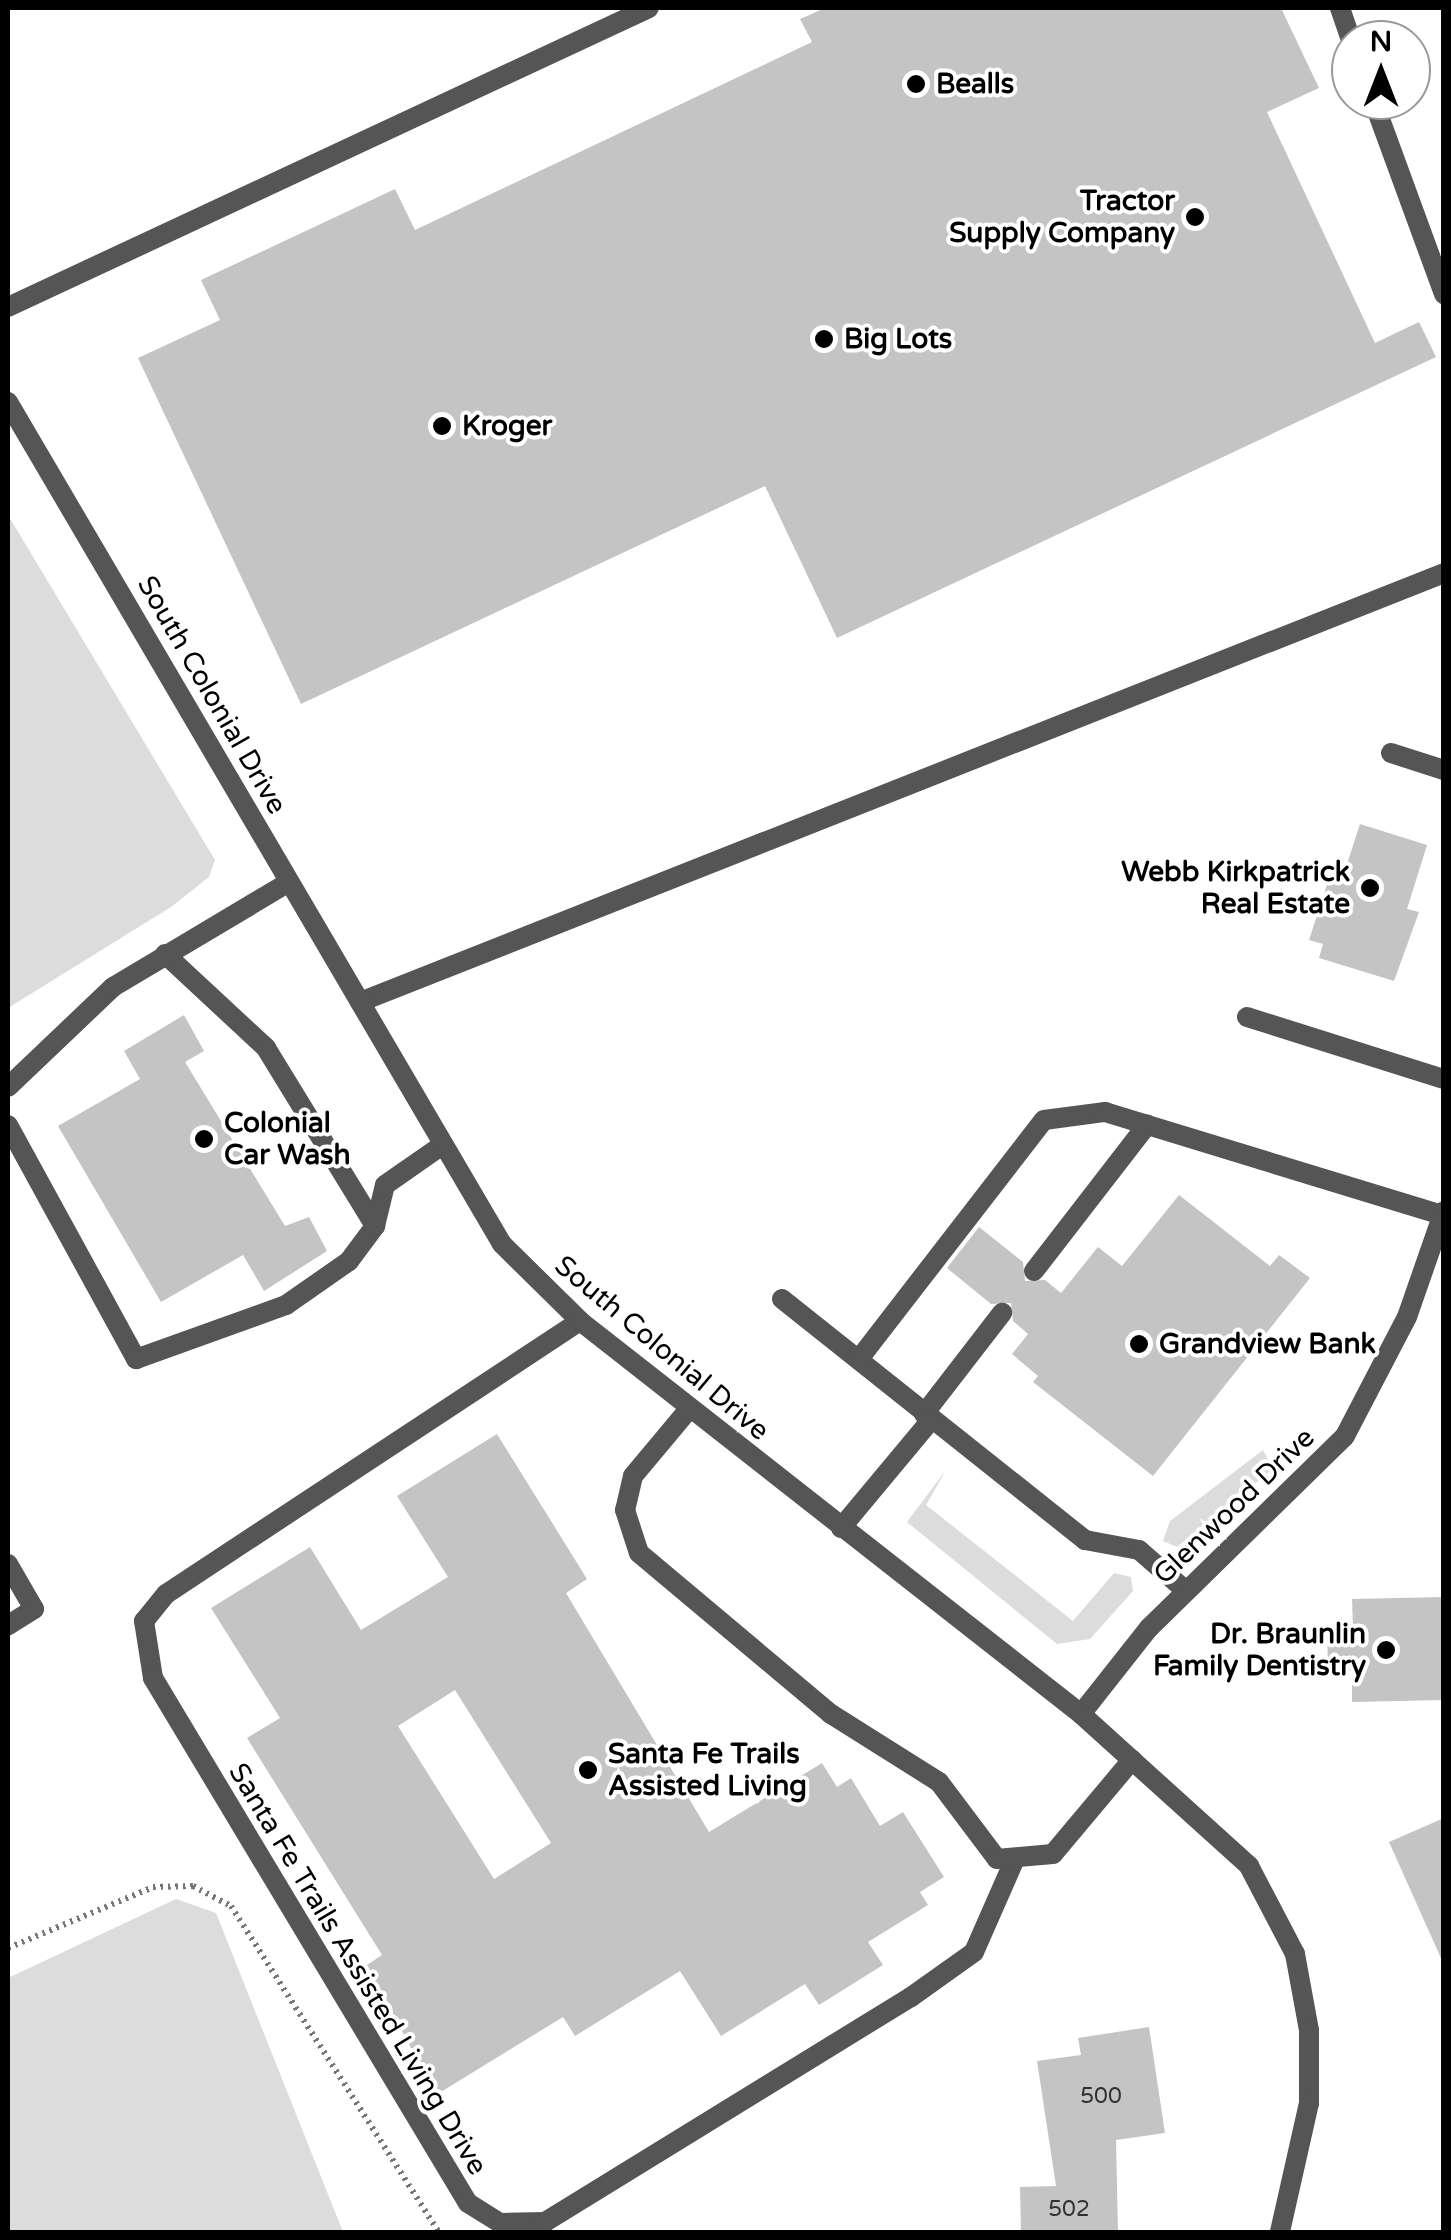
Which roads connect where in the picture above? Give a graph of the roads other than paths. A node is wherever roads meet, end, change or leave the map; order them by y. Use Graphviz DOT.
graph roads {
  1 [pos="650,8"];
  2 [pos="1380,120"];
  3 [pos="1444,294"];
  4 [pos="8,307"];
  5 [pos="8,402"];
  6 [pos="1444,573"];
  7 [pos="1391,754"];
  8 [pos="1444,770"];
  9 [pos="290,882"];
  10 [pos="165,954"];
  11 [pos="360,1002"];
  12 [pos="1247,1017"];
  13 [pos="1444,1078"];
  14 [pos="8,1087"];
  15 [pos="8,1125"];
  16 [pos="1147,1126"];
  17 [pos="442,1146"];
  18 [pos="1443,1213"];
  19 [pos="374,1226"];
  20 [pos="1034,1271"];
  21 [pos="782,1299"];
  22 [pos="1002,1313"];
  23 [pos="580,1321"];
  24 [pos="859,1360"];
  25 [pos="689,1409"];
  26 [pos="927,1417"];
  27 [pos="841,1528"];
  28 [pos="8,1564"];
  29 [pos="1185,1590"];
  30 [pos="8,1625"];
  31 [pos="1082,1714"];
  32 [pos="1132,1760"];
  33 [pos="1013,1863"];
  34 [pos="1280,2232"];
  1 -- 4 [label="street"];
  2 -- 3 [label="street"];
  5 -- 9 [label="street, South Colonial Drive"];
  6 -- 11 [label="street"];
  7 -- 8 [label="street"];
  9 -- 10 [label="street"];
  9 -- 11 [label="street, South Colonial Drive"];
  10 -- 14 [label="street"];
  10 -- 19 [label="street"];
  11 -- 17 [label="street, South Colonial Drive"];
  12 -- 13 [label="street"];
  15 -- 19 [label="street"];
  16 -- 18 [label="street"];
  16 -- 20 [label="street"];
  16 -- 24 [label="street"];
  17 -- 19 [label="street"];
  17 -- 23 [label="street, South Colonial Drive"];
  18 -- 29 [label="street, Glenwood Drive"];
  21 -- 24 [label="street"];
  22 -- 26 [label="street"];
  23 -- 25 [label="street, South Colonial Drive"];
  23 -- 33 [label="street, Santa Fe Trails Assisted Living Drive"];
  24 -- 26 [label="street"];
  25 -- 27 [label="street, South Colonial Drive"];
  25 -- 33 [label="street"];
  26 -- 27 [label="street"];
  26 -- 29 [label="street"];
  27 -- 31 [label="street, South Colonial Drive"];
  28 -- 30 [label="street"];
  29 -- 31 [label="street, Glenwood Drive"];
  31 -- 32 [label="street, South Colonial Drive"];
  32 -- 33 [label="street"];
  32 -- 34 [label="street, South Colonial Drive"];
}
